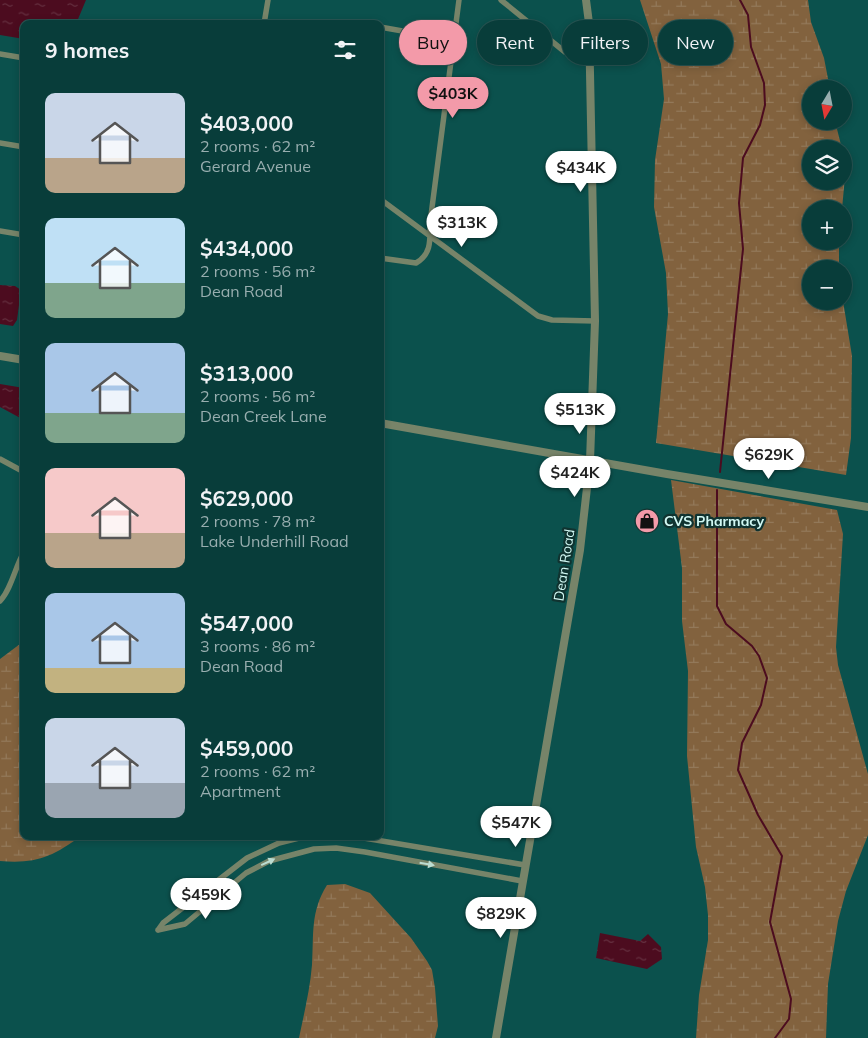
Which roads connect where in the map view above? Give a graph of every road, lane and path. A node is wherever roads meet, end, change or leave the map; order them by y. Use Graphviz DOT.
graph roads {
  1 [pos="268,0"];
  2 [pos="459,0"];
  3 [pos="501,0"];
  4 [pos="586,0"];
  5 [pos="265,20"];
  6 [pos="456,20"];
  7 [pos="384,28"];
  8 [pos="399,30"];
  9 [pos="562,50"];
  10 [pos="0,54"];
  11 [pos="20,57"];
  12 [pos="449,65"];
  13 [pos="0,142"];
  14 [pos="20,146"];
  15 [pos="384,202"];
  16 [pos="0,231"];
  17 [pos="20,234"];
  18 [pos="430,237"];
  19 [pos="384,259"];
  20 [pos="595,321"];
  21 [pos="0,356"];
  22 [pos="20,359"];
  23 [pos="384,424"];
  24 [pos="0,459"];
  25 [pos="590,461"];
  26 [pos="20,470"];
  27 [pos="868,507"];
  28 [pos="20,560"];
  29 [pos="0,602"];
  30 [pos="291,840"];
  31 [pos="376,840"];
  32 [pos="525,865"];
  33 [pos="522,881"];
  34 [pos="496,1038"];
  1 -- 5 [label="street"];
  2 -- 6 [label="street"];
  3 -- 9 [label="street"];
  4 -- 20 [label="street, Dean Road"];
  7 -- 8 [label="street"];
  10 -- 11 [label="street"];
  12 -- 18 [label="street"];
  13 -- 14 [label="street"];
  15 -- 18 [label="street"];
  16 -- 17 [label="street"];
  18 -- 19 [label="street"];
  18 -- 20 [label="street"];
  20 -- 25 [label="street, Dean Road"];
  21 -- 22 [label="street"];
  23 -- 25 [label="street"];
  24 -- 26 [label="street"];
  25 -- 27 [label="street"];
  25 -- 32 [label="street, Dean Road"];
  28 -- 29 [label="street"];
  30 -- 33 [label="street, one-way"];
  31 -- 32 [label="street"];
  32 -- 33 [label="street, Dean Road"];
  33 -- 34 [label="street, Dean Road"];
}
